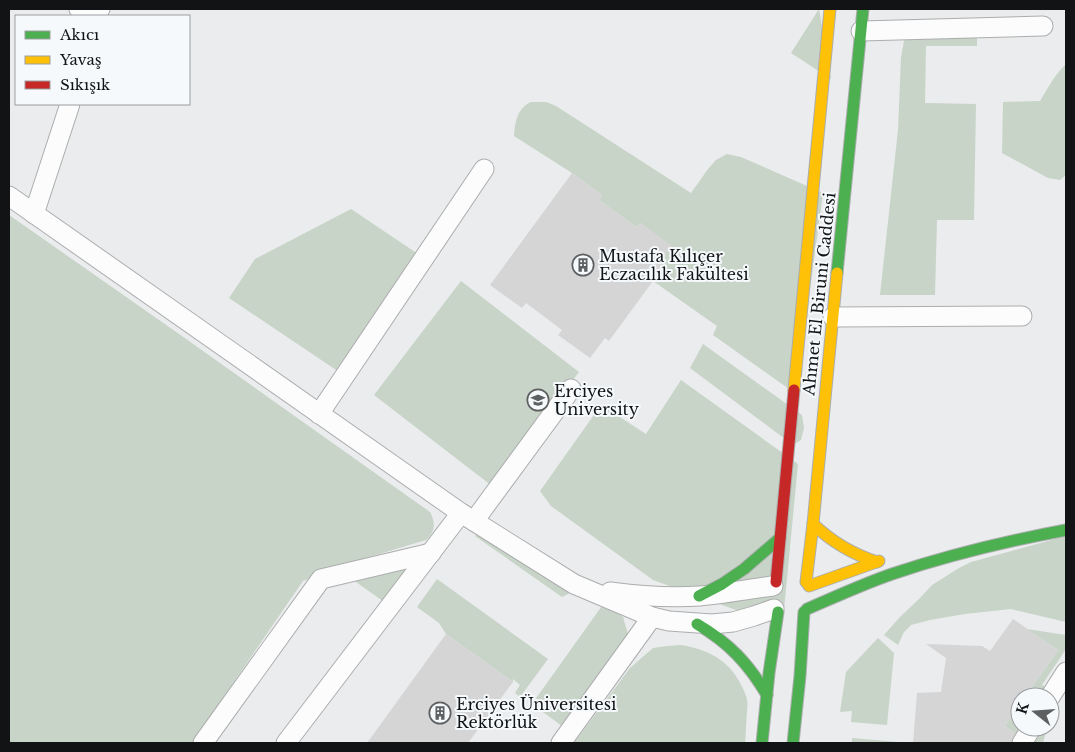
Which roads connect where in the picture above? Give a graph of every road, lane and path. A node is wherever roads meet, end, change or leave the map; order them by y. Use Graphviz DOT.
graph roads {
  1 [pos="78,9"];
  2 [pos="100,9"];
  3 [pos="830,9"];
  4 [pos="863,9"];
  5 [pos="1043,26"];
  6 [pos="861,31"];
  7 [pos="70,105"];
  8 [pos="484,169"];
  9 [pos="9,196"];
  10 [pos="34,214"];
  11 [pos="1022,316"];
  12 [pos="833,318"];
  13 [pos="571,389"];
  14 [pos="319,414"];
  15 [pos="468,517"];
  16 [pos="813,524"];
  17 [pos="1066,530"];
  18 [pos="780,538"];
  19 [pos="431,553"];
  20 [pos="783,580"];
  21 [pos="574,584"];
  22 [pos="808,584"];
  23 [pos="699,596"];
  24 [pos="806,610"];
  25 [pos="782,614"];
  26 [pos="652,617"];
  27 [pos="697,624"];
  28 [pos="1066,672"];
  29 [pos="1056,687"];
  30 [pos="767,695"];
  31 [pos="203,743"];
  32 [pos="286,743"];
  33 [pos="561,743"];
  34 [pos="762,743"];
  35 [pos="794,743"];
  1 -- 2 [label="street"];
  3 -- 18 [label="street, Ahmet El Biruni Caddesi"];
  4 -- 6 [label="street, Ahmet El Biruni Caddesi"];
  5 -- 6 [label="street"];
  6 -- 12 [label="street, Ahmet El Biruni Caddesi"];
  7 -- 10 [label="street"];
  8 -- 14 [label="street"];
  9 -- 10 [label="street"];
  10 -- 14 [label="street"];
  11 -- 12 [label="street"];
  12 -- 16 [label="street, Ahmet El Biruni Caddesi"];
  13 -- 15 [label="street"];
  14 -- 15 [label="street"];
  15 -- 19 [label="street"];
  15 -- 21 [label="street"];
  16 -- 22 [label="street, Ahmet El Biruni Caddesi"];
  16 -- 22 [label="street"];
  17 -- 24 [label="street"];
  18 -- 20 [label="street, Ahmet El Biruni Caddesi"];
  18 -- 23 [label="street"];
  19 -- 31 [label="street"];
  19 -- 32 [label="street"];
  20 -- 22 [label="street"];
  20 -- 23 [label="street"];
  20 -- 25 [label="street"];
  21 -- 23 [label="street"];
  21 -- 26 [label="street"];
  22 -- 24 [label="street"];
  24 -- 25 [label="street"];
  24 -- 35 [label="street"];
  25 -- 27 [label="street"];
  25 -- 30 [label="street"];
  26 -- 27 [label="street"];
  26 -- 33 [label="street"];
  27 -- 30 [label="street"];
  28 -- 29 [label="street"];
  30 -- 34 [label="street"];
}
